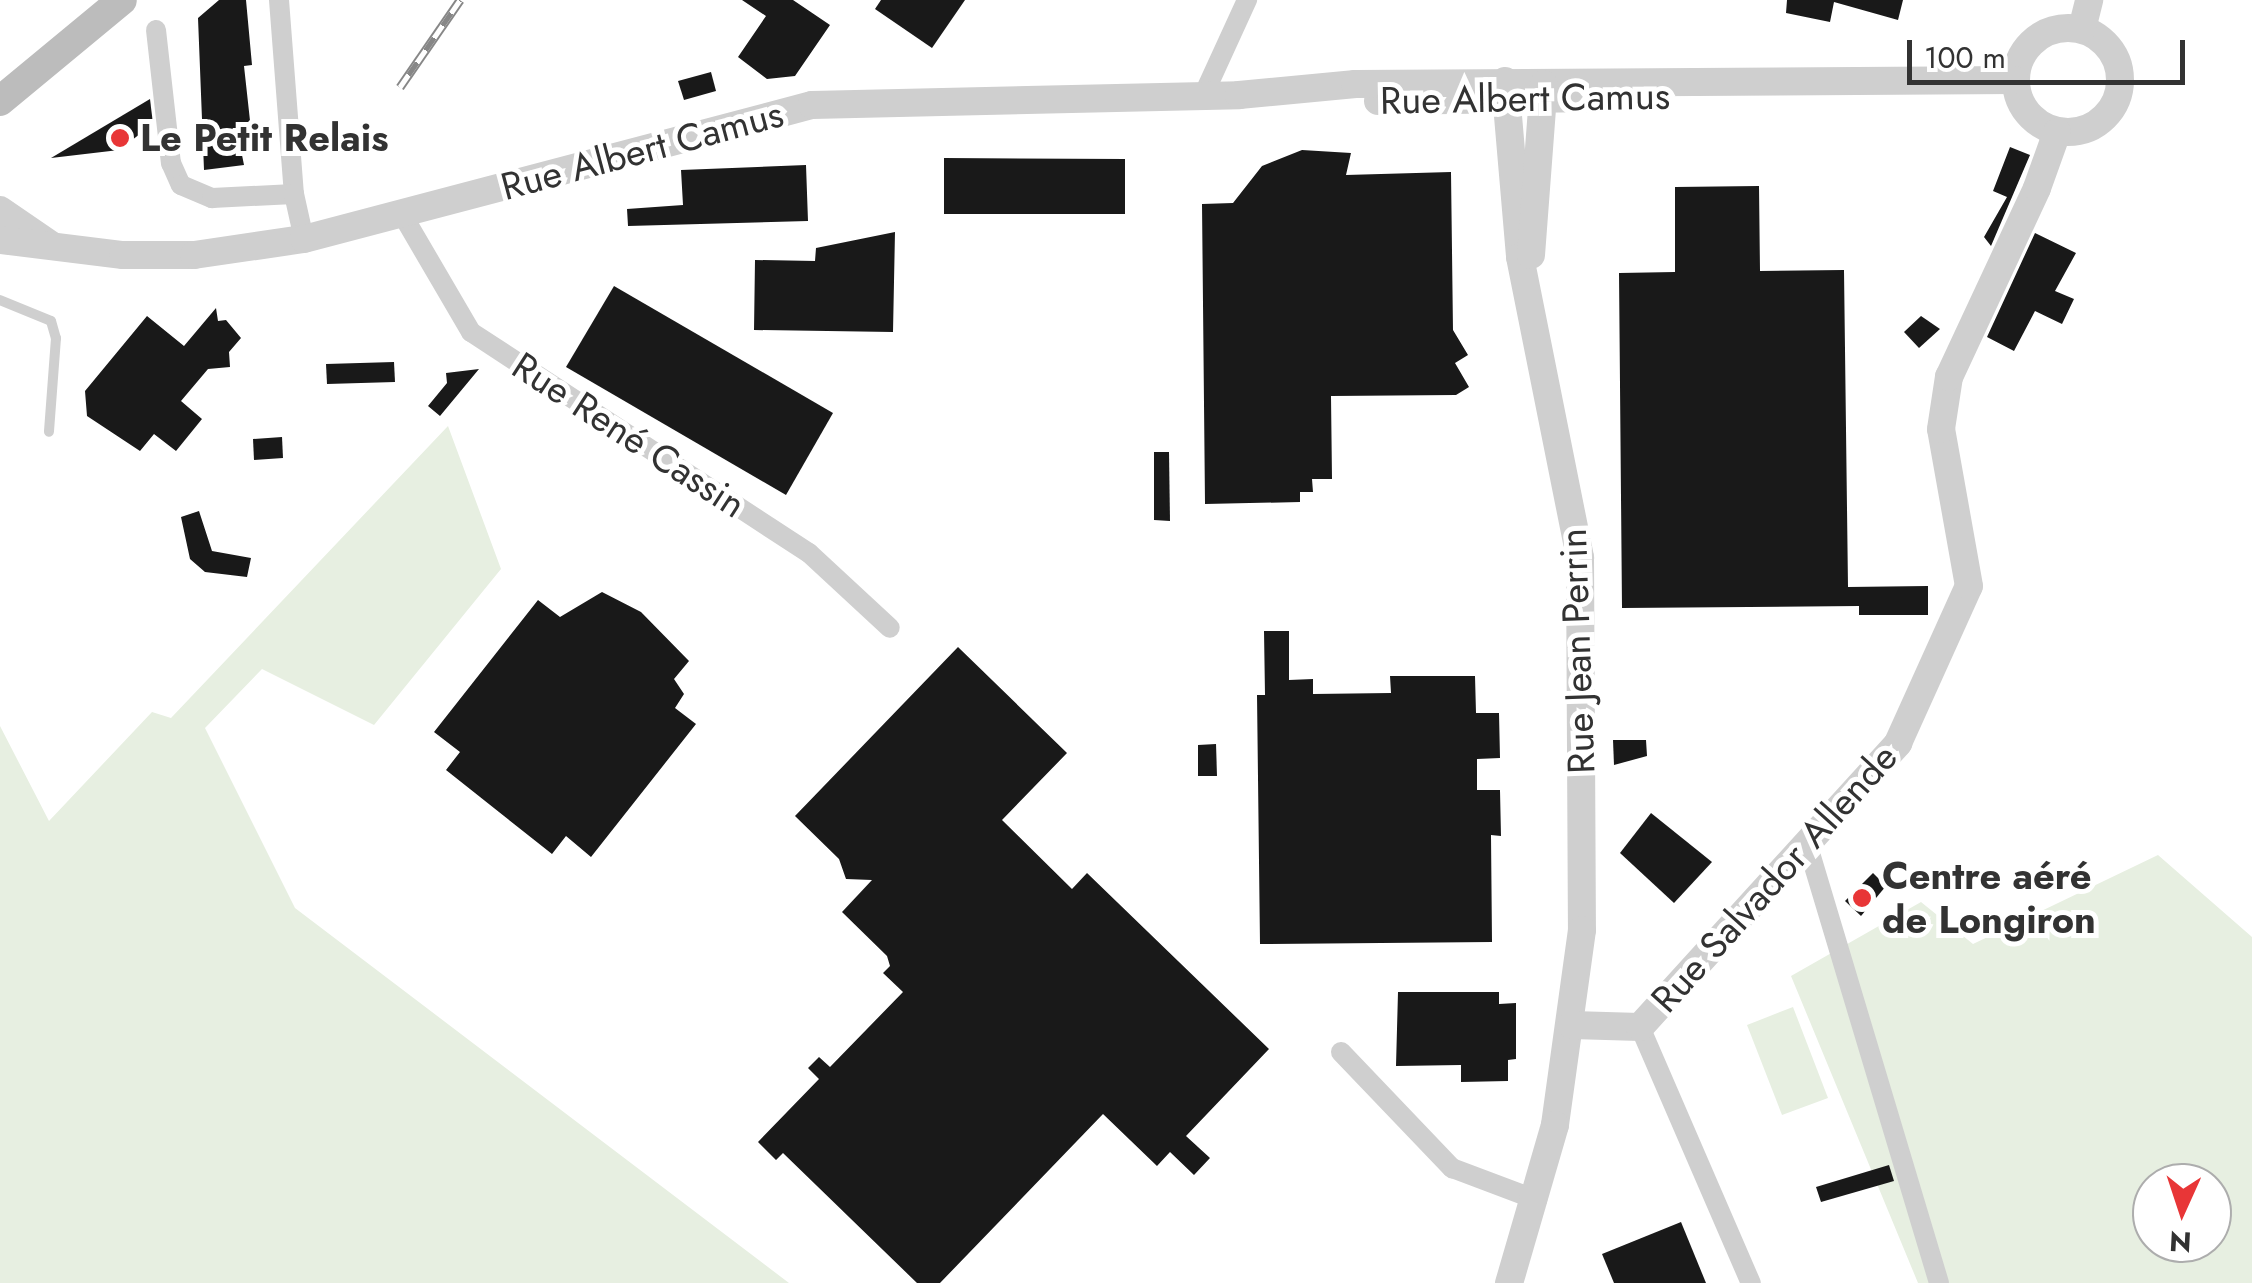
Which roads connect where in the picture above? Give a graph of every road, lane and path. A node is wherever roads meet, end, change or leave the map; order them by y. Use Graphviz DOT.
graph roads {
  1 [pos="122,0"];
  2 [pos="279,0"];
  3 [pos="1247,0"];
  4 [pos="2089,0"];
  5 [pos="2082,29"];
  6 [pos="156,30"];
  7 [pos="2015,80"];
  8 [pos="1505,92"];
  9 [pos="1544,92"];
  10 [pos="1203,96"];
  11 [pos="0,102"];
  12 [pos="2056,132"];
  13 [pos="294,194"];
  14 [pos="0,210"];
  15 [pos="402,214"];
  16 [pos="304,239"];
  17 [pos="0,240"];
  18 [pos="52,245"];
  19 [pos="1529,282"];
  20 [pos="0,300"];
  21 [pos="49,432"];
  22 [pos="890,628"];
  23 [pos="1807,843"];
  24 [pos="1572,1025"];
  25 [pos="1640,1027"];
  26 [pos="1341,1052"];
  27 [pos="1537,1200"];
  28 [pos="1509,1283"];
  29 [pos="1751,1283"];
  30 [pos="1938,1283"];
  1 -- 11 [label="main road"];
  2 -- 13 [label="street"];
  3 -- 10 [label="street"];
  4 -- 5 [label="street"];
  5 -- 7 [label="street"];
  5 -- 12 [label="street"];
  6 -- 13 [label="street"];
  7 -- 9 [label="street, Rue Albert Camus"];
  7 -- 12 [label="street"];
  8 -- 9 [label="street, Rue Albert Camus"];
  8 -- 10 [label="street, Rue Albert Camus"];
  8 -- 19 [label="street, Rue Jean Perrin"];
  9 -- 19 [label="street, Rue Jean Perrin"];
  10 -- 15 [label="street, Rue Albert Camus"];
  12 -- 23 [label="street, Rue Salvador Allende"];
  13 -- 16 [label="street"];
  14 -- 18 [label="street, Rue Albert Camus"];
  15 -- 16 [label="street, Rue Albert Camus"];
  15 -- 22 [label="street, Rue René Cassin"];
  16 -- 18 [label="street, Rue Albert Camus"];
  17 -- 18 [label="street, Rue Albert Camus"];
  19 -- 24 [label="street, Rue Jean Perrin"];
  20 -- 21 [label="lane"];
  23 -- 25 [label="street, Rue Salvador Allende"];
  23 -- 30 [label="street"];
  24 -- 25 [label="street, Rue Salvador Allende"];
  24 -- 27 [label="street"];
  25 -- 29 [label="street"];
  26 -- 27 [label="street"];
  27 -- 28 [label="street"];
}
